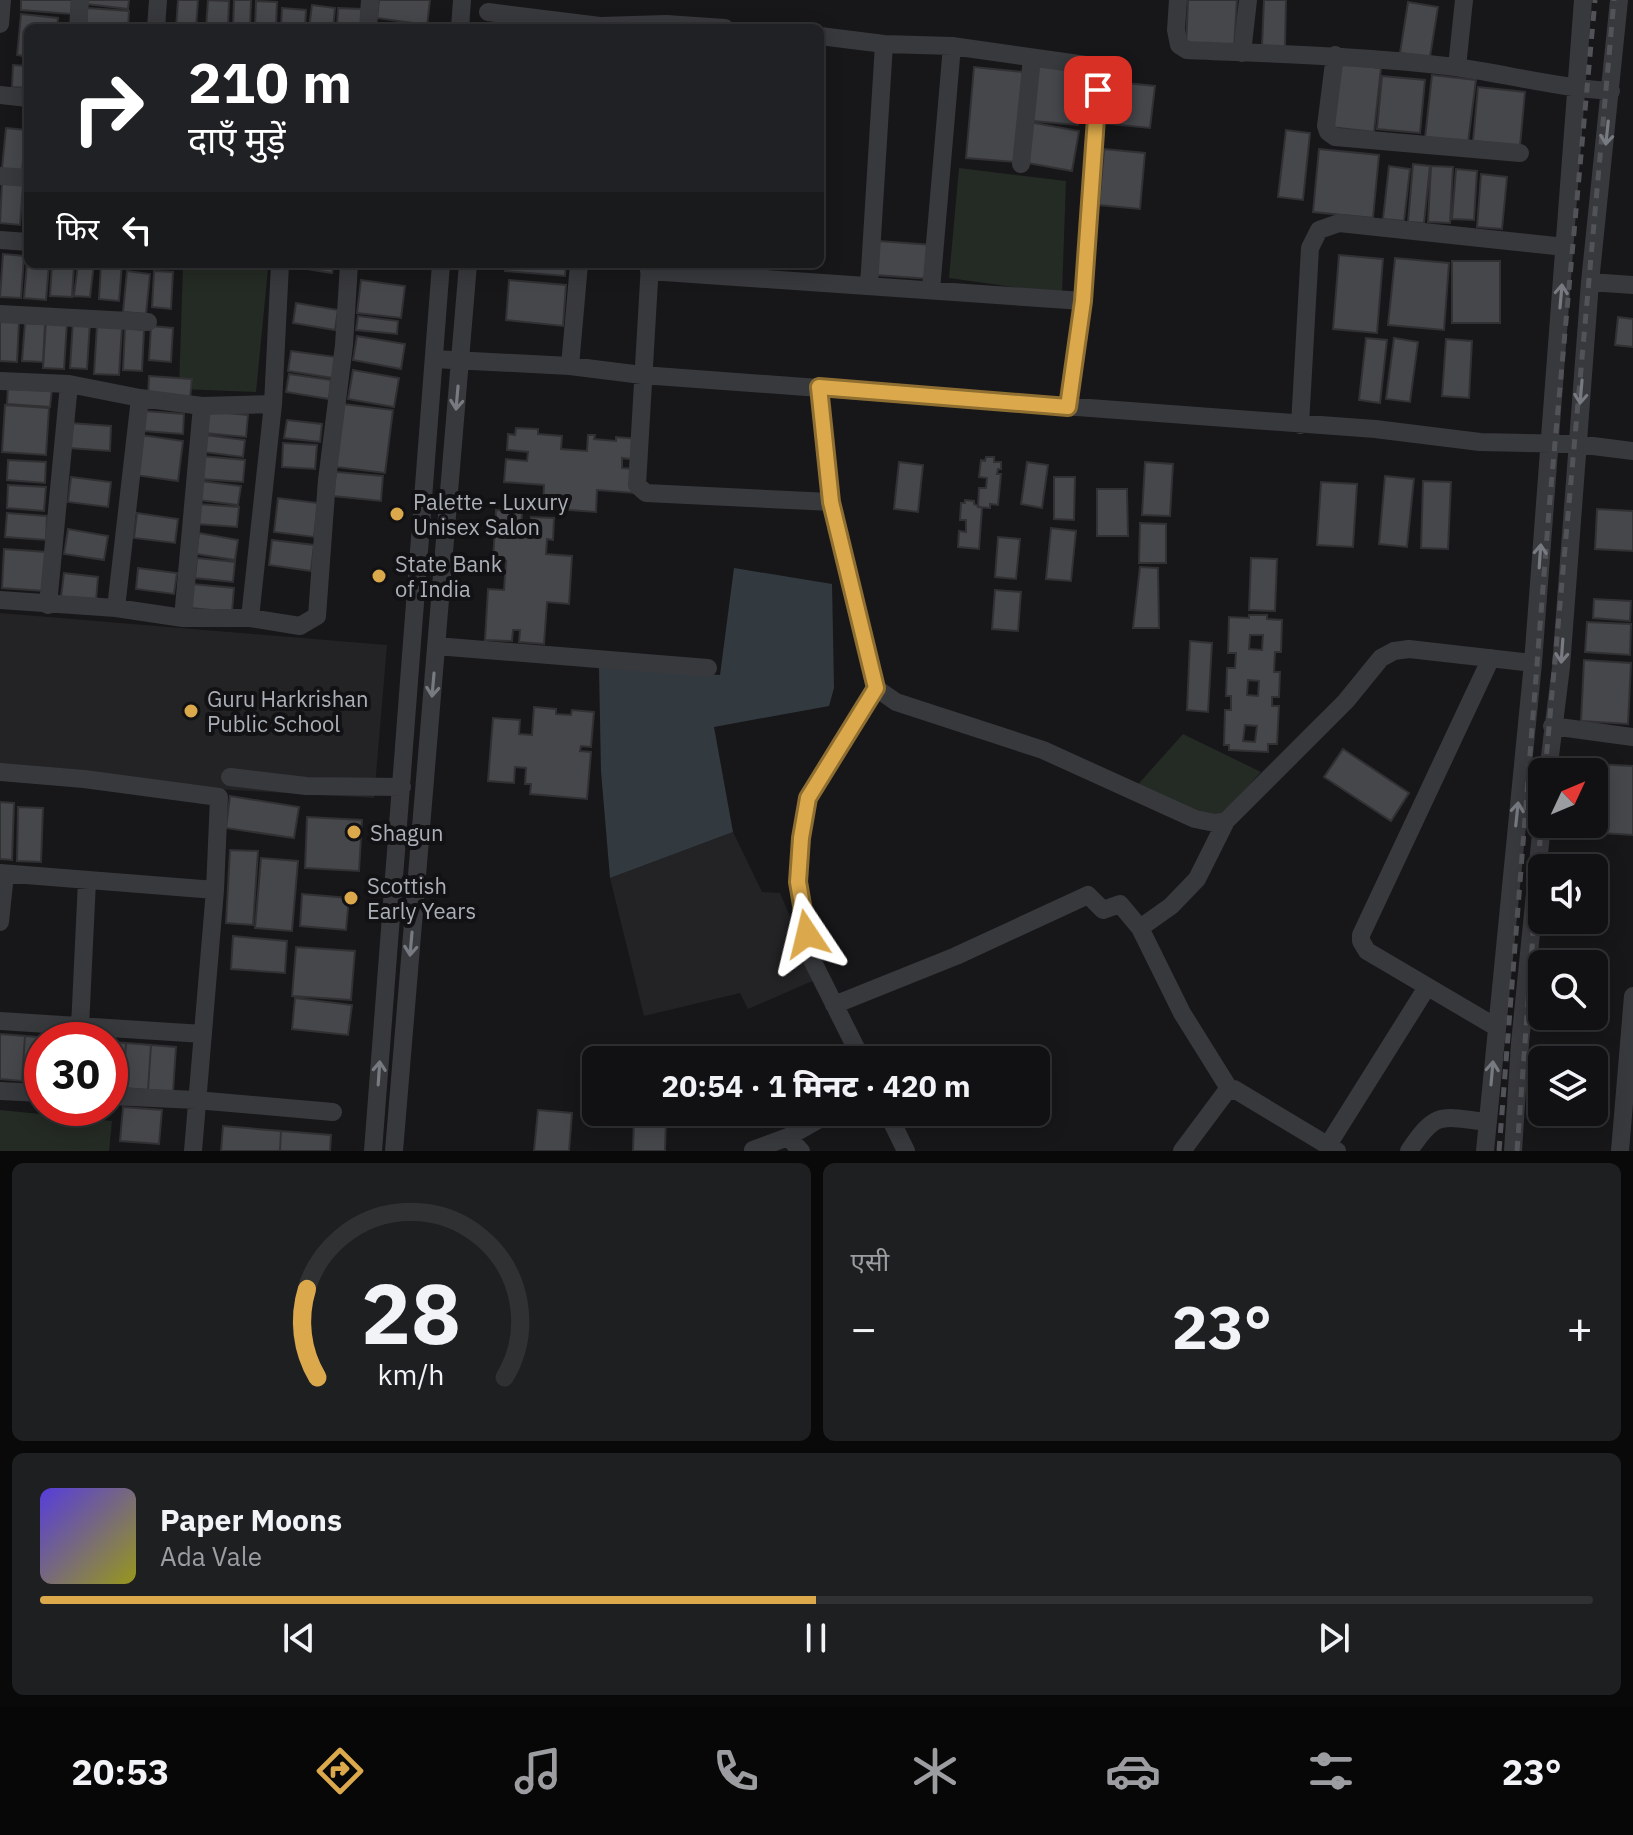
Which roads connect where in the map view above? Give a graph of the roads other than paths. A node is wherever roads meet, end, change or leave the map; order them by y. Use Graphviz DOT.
graph roads {
  1 [pos="2,0"];
  2 [pos="80,0"];
  3 [pos="158,0"];
  4 [pos="370,0"];
  5 [pos="462,0"];
  6 [pos="1178,0"];
  7 [pos="1248,0"];
  8 [pos="1583,0"];
  9 [pos="1619,0"];
  10 [pos="1460,1"];
  11 [pos="488,13"];
  12 [pos="0,24"];
  13 [pos="78,24"];
  14 [pos="156,24"];
  15 [pos="368,24"];
  16 [pos="460,24"];
  17 [pos="576,24"];
  18 [pos="824,36"];
  19 [pos="884,44"];
  20 [pos="952,46"];
  21 [pos="1242,53"];
  22 [pos="1335,55"];
  23 [pos="1032,58"];
  24 [pos="1457,67"];
  25 [pos="1577,89"];
  26 [pos="1611,91"];
  27 [pos="0,95"];
  28 [pos="24,98"];
  29 [pos="1520,153"];
  30 [pos="1021,164"];
  31 [pos="0,176"];
  32 [pos="24,178"];
  33 [pos="0,240"];
  34 [pos="24,242"];
  35 [pos="1565,247"];
  36 [pos="280,268"];
  37 [pos="349,268"];
  38 [pos="441,268"];
  39 [pos="468,268"];
  40 [pos="579,268"];
  41 [pos="650,268"];
  42 [pos="792,272"];
  43 [pos="1590,282"];
  44 [pos="1633,285"];
  45 [pos="869,286"];
  46 [pos="931,290"];
  47 [pos="1083,301"];
  48 [pos="0,314"];
  49 [pos="148,322"];
  50 [pos="434,359"];
  51 [pos="460,361"];
  52 [pos="570,366"];
  53 [pos="642,375"];
  54 [pos="0,381"];
  55 [pos="69,384"];
  56 [pos="819,387"];
  57 [pos="140,398"];
  58 [pos="273,404"];
  59 [pos="202,406"];
  60 [pos="1068,407"];
  61 [pos="1300,425"];
  62 [pos="1549,443"];
  63 [pos="1577,444"];
  64 [pos="1633,451"];
  65 [pos="831,502"];
  66 [pos="0,600"];
  67 [pos="48,605"];
  68 [pos="116,608"];
  69 [pos="183,618"];
  70 [pos="250,618"];
  71 [pos="436,646"];
  72 [pos="1491,658"];
  73 [pos="1533,663"];
  74 [pos="708,668"];
  75 [pos="876,688"];
  76 [pos="1552,726"];
  77 [pos="1633,737"];
  78 [pos="1549,758"];
  79 [pos="0,772"];
  80 [pos="230,777"];
  81 [pos="402,787"];
  82 [pos="1226,821"];
  83 [pos="1541,838"];
  84 [pos="3,874"];
  85 [pos="87,881"];
  86 [pos="215,890"];
  87 [pos="0,922"];
  88 [pos="1140,928"];
  89 [pos="1427,987"];
  90 [pos="1633,996"];
  91 [pos="834,1005"];
  92 [pos="0,1021"];
  93 [pos="80,1022"];
  94 [pos="24,1023"];
  95 [pos="1496,1027"];
  96 [pos="128,1030"];
  97 [pos="203,1034"];
  98 [pos="855,1046"];
  99 [pos="1230,1090"];
  100 [pos="0,1091"];
  101 [pos="24,1092"];
  102 [pos="128,1097"];
  103 [pos="196,1100"];
  104 [pos="333,1112"];
  105 [pos="1488,1122"];
  106 [pos="815,1126"];
  107 [pos="894,1126"];
  108 [pos="794,1144"];
  109 [pos="1332,1148"];
  110 [pos="753,1150"];
  111 [pos="193,1151"];
  112 [pos="373,1151"];
  113 [pos="394,1151"];
  114 [pos="906,1151"];
  115 [pos="1182,1151"];
  116 [pos="1409,1151"];
  117 [pos="1485,1151"];
  118 [pos="1513,1151"];
  119 [pos="1620,1151"];
  1 -- 12 [label="street"];
  2 -- 13 [label="street"];
  3 -- 14 [label="street"];
  4 -- 15 [label="street"];
  5 -- 16 [label="street"];
  6 -- 21 [label="street"];
  7 -- 21 [label="street"];
  8 -- 25 [label="street"];
  9 -- 26 [label="street"];
  10 -- 24 [label="street"];
  11 -- 17 [label="street"];
  18 -- 19 [label="street"];
  19 -- 20 [label="street"];
  19 -- 45 [label="street"];
  20 -- 23 [label="street"];
  20 -- 46 [label="street"];
  21 -- 22 [label="street"];
  22 -- 24 [label="street"];
  22 -- 29 [label="street"];
  23 -- 30 [label="street"];
  23 -- 47 [label="street"];
  24 -- 25 [label="street"];
  25 -- 26 [label="street"];
  25 -- 35 [label="street"];
  26 -- 43 [label="street, one-way"];
  27 -- 28 [label="street"];
  31 -- 32 [label="street"];
  33 -- 34 [label="street"];
  35 -- 61 [label="street"];
  62 -- 35 [label="street, one-way"];
  36 -- 58 [label="street"];
  37 -- 70 [label="street"];
  38 -- 50 [label="street"];
  39 -- 51 [label="street"];
  40 -- 52 [label="street"];
  41 -- 42 [label="street"];
  41 -- 53 [label="street"];
  42 -- 45 [label="street"];
  43 -- 44 [label="street"];
  43 -- 63 [label="street, one-way"];
  45 -- 46 [label="street"];
  46 -- 47 [label="street"];
  47 -- 60 [label="street"];
  48 -- 49 [label="street"];
  50 -- 51 [label="street"];
  50 -- 81 [label="street"];
  51 -- 52 [label="street"];
  51 -- 71 [label="street, one-way"];
  52 -- 53 [label="street"];
  53 -- 56 [label="street"];
  53 -- 65 [label="street"];
  54 -- 55 [label="street"];
  55 -- 57 [label="street"];
  55 -- 67 [label="street"];
  56 -- 60 [label="street"];
  56 -- 65 [label="street"];
  57 -- 59 [label="street"];
  57 -- 68 [label="street"];
  58 -- 59 [label="street"];
  58 -- 70 [label="street"];
  59 -- 69 [label="street"];
  60 -- 61 [label="street"];
  61 -- 62 [label="street"];
  62 -- 63 [label="street"];
  73 -- 62 [label="street, one-way"];
  63 -- 64 [label="street"];
  63 -- 76 [label="street, one-way"];
  65 -- 75 [label="street"];
  66 -- 67 [label="street"];
  67 -- 68 [label="street"];
  68 -- 69 [label="street"];
  69 -- 70 [label="street"];
  71 -- 74 [label="street"];
  71 -- 113 [label="street, one-way"];
  72 -- 73 [label="street"];
  72 -- 82 [label="street"];
  72 -- 89 [label="street"];
  95 -- 73 [label="street, one-way"];
  75 -- 82 [label="street"];
  75 -- 91 [label="street"];
  76 -- 77 [label="street"];
  76 -- 78 [label="street"];
  79 -- 86 [label="street"];
  80 -- 81 [label="street"];
  112 -- 81 [label="street, one-way"];
  82 -- 88 [label="street"];
  83 -- 118 [label="street"];
  84 -- 85 [label="street"];
  84 -- 87 [label="street"];
  85 -- 86 [label="street"];
  85 -- 93 [label="street"];
  86 -- 97 [label="street"];
  88 -- 91 [label="street"];
  88 -- 99 [label="street"];
  89 -- 95 [label="street"];
  89 -- 109 [label="street"];
  90 -- 119 [label="street"];
  91 -- 98 [label="street"];
  92 -- 94 [label="street"];
  105 -- 95 [label="street, one-way"];
  96 -- 97 [label="street"];
  97 -- 103 [label="street"];
  99 -- 109 [label="street"];
  99 -- 115 [label="street"];
  100 -- 101 [label="street"];
  102 -- 103 [label="street"];
  103 -- 104 [label="street"];
  103 -- 111 [label="street"];
  105 -- 116 [label="street"];
  105 -- 117 [label="street"];
  106 -- 108 [label="street"];
  107 -- 114 [label="street"];
  108 -- 110 [label="street"];
}
